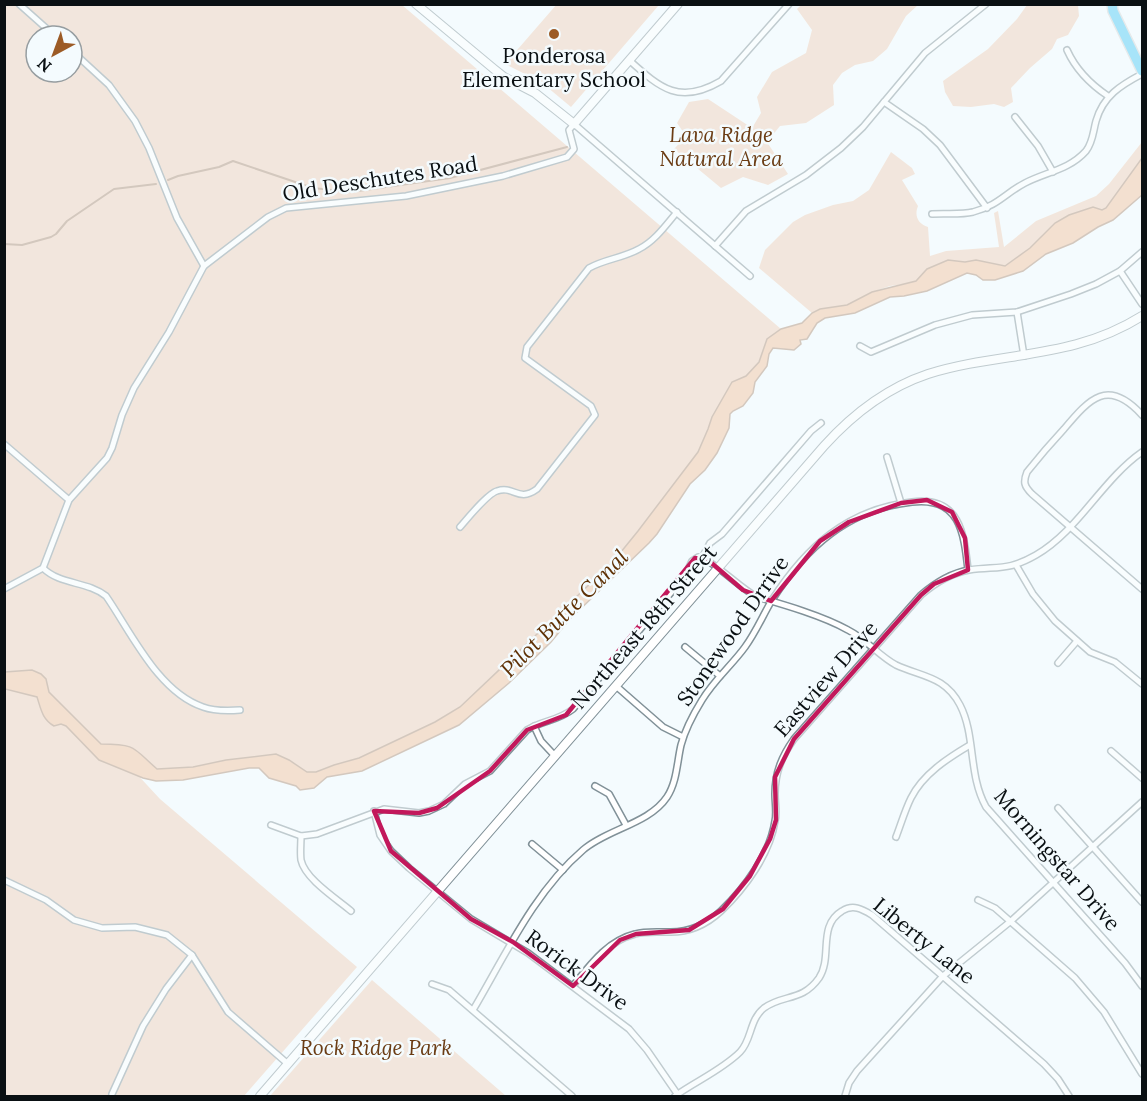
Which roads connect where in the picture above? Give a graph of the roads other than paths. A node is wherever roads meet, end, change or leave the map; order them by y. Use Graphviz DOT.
graph roads {
  1 [pos="19,4"];
  2 [pos="416,4"];
  3 [pos="678,4"];
  4 [pos="789,4"];
  5 [pos="986,4"];
  6 [pos="1113,4"];
  7 [pos="42,24"];
  8 [pos="1067,50"];
  9 [pos="1143,57"];
  10 [pos="629,60"];
  11 [pos="84,62"];
  12 [pos="1143,72"];
  13 [pos="1108,96"];
  14 [pos="884,102"];
  15 [pos="1015,117"];
  16 [pos="574,124"];
  17 [pos="1053,172"];
  18 [pos="987,208"];
  19 [pos="677,212"];
  20 [pos="932,214"];
  21 [pos="716,246"];
  22 [pos="1143,252"];
  23 [pos="204,266"];
  24 [pos="1120,271"];
  25 [pos="750,276"];
  26 [pos="1143,304"];
  27 [pos="1017,312"];
  28 [pos="1143,316"];
  29 [pos="860,346"];
  30 [pos="1024,356"];
  31 [pos="1143,415"];
  32 [pos="821,423"];
  33 [pos="4,444"];
  34 [pos="1143,452"];
  35 [pos="887,456"];
  36 [pos="69,500"];
  37 [pos="900,503"];
  38 [pos="1070,526"];
  39 [pos="460,527"];
  40 [pos="702,558"];
  41 [pos="1016,565"];
  42 [pos="43,568"];
  43 [pos="717,569"];
  44 [pos="968,570"];
  45 [pos="4,589"];
  46 [pos="1143,589"];
  47 [pos="771,601"];
  48 [pos="1077,641"];
  49 [pos="685,646"];
  50 [pos="874,648"];
  51 [pos="1058,663"];
  52 [pos="720,676"];
  53 [pos="1143,684"];
  54 [pos="616,686"];
  55 [pos="240,710"];
  56 [pos="534,726"];
  57 [pos="683,737"];
  58 [pos="970,745"];
  59 [pos="1111,751"];
  60 [pos="555,756"];
  61 [pos="1143,778"];
  62 [pos="595,786"];
  63 [pos="1143,802"];
  64 [pos="1058,808"];
  65 [pos="374,812"];
  66 [pos="271,825"];
  67 [pos="626,825"];
  68 [pos="301,836"];
  69 [pos="896,837"];
  70 [pos="532,844"];
  71 [pos="1093,847"];
  72 [pos="563,870"];
  73 [pos="4,880"];
  74 [pos="1053,883"];
  75 [pos="438,892"];
  76 [pos="978,900"];
  77 [pos="1143,902"];
  78 [pos="351,911"];
  79 [pos="1011,921"];
  80 [pos="513,942"];
  81 [pos="192,955"];
  82 [pos="943,976"];
  83 [pos="432,984"];
  84 [pos="573,986"];
  85 [pos="1143,986"];
  86 [pos="473,1010"];
  87 [pos="288,1064"];
  88 [pos="1143,1074"];
  89 [pos="112,1094"];
  90 [pos="260,1096"];
  91 [pos="572,1096"];
  92 [pos="677,1096"];
  93 [pos="845,1096"];
  94 [pos="1069,1096"];
  1 -- 7 [label="street"];
  2 -- 16 [label="main road"];
  3 -- 10 [label="main road"];
  4 -- 10 [label="street"];
  5 -- 14 [label="street"];
  6 -- 9 [label="highway"];
  6 -- 12 [label="highway"];
  8 -- 13 [label="street"];
  10 -- 16 [label="main road"];
  11 -- 23 [label="street"];
  12 -- 13 [label="street"];
  13 -- 17 [label="street"];
  14 -- 18 [label="street"];
  14 -- 21 [label="street"];
  15 -- 17 [label="street"];
  16 -- 19 [label="street"];
  16 -- 23 [label="street, Old Deschutes Road"];
  17 -- 18 [label="street"];
  18 -- 20 [label="street"];
  19 -- 21 [label="street"];
  19 -- 39 [label="street"];
  21 -- 25 [label="street"];
  22 -- 24 [label="street"];
  23 -- 36 [label="street, Old Deschutes Road"];
  24 -- 26 [label="street"];
  24 -- 27 [label="street"];
  27 -- 29 [label="street"];
  27 -- 30 [label="street"];
  28 -- 30 [label="main road, Northeast 18th Street"];
  30 -- 43 [label="main road, Northeast 18th Street"];
  31 -- 38 [label="street"];
  32 -- 40 [label="street"];
  33 -- 36 [label="street"];
  34 -- 38 [label="street, Eastview Drive"];
  35 -- 37 [label="street"];
  36 -- 42 [label="street, Old Deschutes Road"];
  37 -- 44 [label="street, Stonewood Drrive"];
  37 -- 47 [label="street, Stonewood Drrive"];
  38 -- 41 [label="street, Eastview Drive"];
  38 -- 46 [label="street"];
  40 -- 43 [label="street, Morningstar Drive"];
  40 -- 56 [label="street"];
  41 -- 44 [label="street, Eastview Drive"];
  41 -- 48 [label="street"];
  42 -- 45 [label="street"];
  42 -- 55 [label="street"];
  43 -- 47 [label="street, Morningstar Drive"];
  43 -- 54 [label="main road, Northeast 18th Street"];
  44 -- 50 [label="street, Eastview Drive"];
  47 -- 50 [label="street, Morningstar Drive"];
  47 -- 52 [label="street, Stonewood Drrive"];
  48 -- 51 [label="street"];
  48 -- 53 [label="street"];
  49 -- 52 [label="street"];
  50 -- 58 [label="street, Morningstar Drive"];
  50 -- 84 [label="street, Eastview Drive"];
  52 -- 57 [label="street, Stonewood Drrive"];
  54 -- 57 [label="street"];
  54 -- 60 [label="main road, Northeast 18th Street"];
  56 -- 60 [label="street"];
  56 -- 65 [label="street"];
  57 -- 67 [label="street, Stonewood Drrive"];
  58 -- 69 [label="street"];
  58 -- 74 [label="street, Morningstar Drive"];
  59 -- 61 [label="street"];
  60 -- 75 [label="main road, Northeast 18th Street"];
  62 -- 67 [label="street"];
  63 -- 71 [label="street"];
  64 -- 71 [label="street"];
  65 -- 68 [label="street"];
  65 -- 75 [label="street, Rorick Drive"];
  66 -- 68 [label="street"];
  67 -- 72 [label="street, Stonewood Drrive"];
  68 -- 78 [label="street"];
  70 -- 72 [label="street"];
  71 -- 74 [label="street"];
  71 -- 77 [label="street"];
  72 -- 80 [label="street, Stonewood Drrive"];
  73 -- 81 [label="street"];
  74 -- 79 [label="street"];
  74 -- 85 [label="street, Morningstar Drive"];
  75 -- 80 [label="street, Rorick Drive"];
  75 -- 87 [label="main road, Northeast 18th Street"];
  76 -- 79 [label="street"];
  79 -- 82 [label="street"];
  79 -- 88 [label="street"];
  80 -- 84 [label="street, Rorick Drive"];
  80 -- 86 [label="street, Stonewood Drrive"];
  81 -- 87 [label="street"];
  81 -- 89 [label="street"];
  82 -- 92 [label="street, Liberty Lane"];
  82 -- 93 [label="street"];
  82 -- 94 [label="street, Liberty Lane"];
  83 -- 86 [label="street"];
  84 -- 92 [label="street, Rorick Drive"];
  86 -- 91 [label="street"];
  87 -- 90 [label="main road, Northeast 18th Street"];
}
